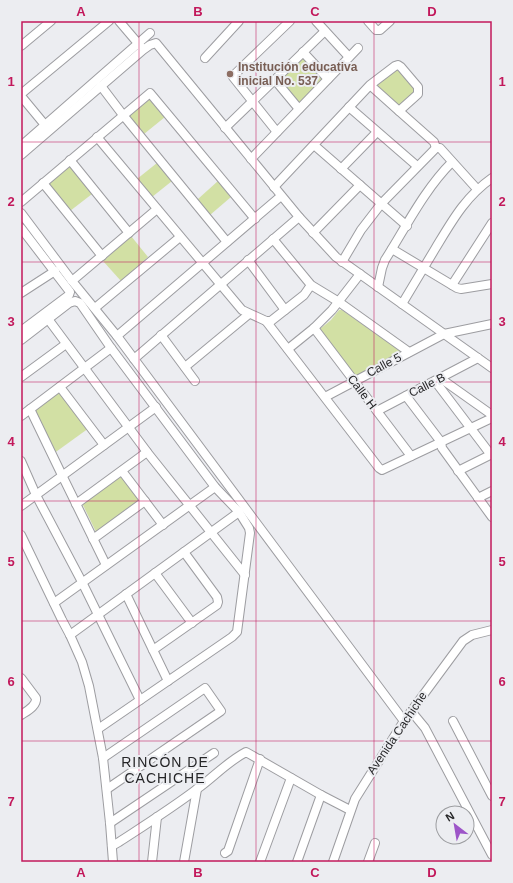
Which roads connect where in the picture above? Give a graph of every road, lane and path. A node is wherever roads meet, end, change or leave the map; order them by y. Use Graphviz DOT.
graph roads {
  1 [pos="51,21"];
  2 [pos="109,21"];
  3 [pos="119,21"];
  4 [pos="239,21"];
  5 [pos="290,21"];
  6 [pos="316,21"];
  7 [pos="368,21"];
  8 [pos="390,21"];
  9 [pos="325,31"];
  10 [pos="150,33"];
  11 [pos="21,46"];
  12 [pos="141,47"];
  13 [pos="358,48"];
  14 [pos="303,52"];
  15 [pos="349,57"];
  16 [pos="205,58"];
  17 [pos="328,79"];
  18 [pos="275,80"];
  19 [pos="370,85"];
  20 [pos="101,86"];
  21 [pos="21,95"];
  22 [pos="252,102"];
  23 [pos="350,107"];
  24 [pos="299,109"];
  25 [pos="399,110"];
  26 [pos="123,115"];
  27 [pos="45,125"];
  28 [pos="225,128"];
  29 [pos="277,132"];
  30 [pos="377,132"];
  31 [pos="97,137"];
  32 [pos="314,145"];
  33 [pos="21,146"];
  34 [pos="436,148"];
  35 [pos="21,154"];
  36 [pos="70,160"];
  37 [pos="251,160"];
  38 [pos="452,162"];
  39 [pos="417,166"];
  40 [pos="341,169"];
  41 [pos="492,178"];
  42 [pos="43,183"];
  43 [pos="360,185"];
  44 [pos="274,187"];
  45 [pos="477,189"];
  46 [pos="282,196"];
  47 [pos="21,202"];
  48 [pos="381,204"];
  49 [pos="157,209"];
  50 [pos="21,213"];
  51 [pos="299,217"];
  52 [pos="254,219"];
  53 [pos="492,222"];
  54 [pos="407,226"];
  55 [pos="21,228"];
  56 [pos="129,232"];
  57 [pos="313,233"];
  58 [pos="180,237"];
  59 [pos="273,239"];
  60 [pos="227,242"];
  61 [pos="392,249"];
  62 [pos="102,256"];
  63 [pos="248,260"];
  64 [pos="342,262"];
  65 [pos="202,263"];
  66 [pos="424,268"];
  67 [pos="55,271"];
  68 [pos="360,274"];
  69 [pos="72,281"];
  70 [pos="492,284"];
  71 [pos="220,285"];
  72 [pos="311,285"];
  73 [pos="452,285"];
  74 [pos="378,287"];
  75 [pos="22,290"];
  76 [pos="339,302"];
  77 [pos="402,304"];
  78 [pos="95,308"];
  79 [pos="285,310"];
  80 [pos="250,314"];
  81 [pos="48,319"];
  82 [pos="266,321"];
  83 [pos="492,324"];
  84 [pos="314,328"];
  85 [pos="21,331"];
  86 [pos="444,334"];
  87 [pos="161,335"];
  88 [pos="117,336"];
  89 [pos="21,340"];
  90 [pos="66,344"];
  91 [pos="111,348"];
  92 [pos="288,349"];
  93 [pos="408,352"];
  94 [pos="478,358"];
  95 [pos="134,359"];
  96 [pos="85,368"];
  97 [pos="185,368"];
  98 [pos="492,368"];
  99 [pos="21,377"];
  100 [pos="437,380"];
  101 [pos="195,381"];
  102 [pos="354,381"];
  103 [pos="60,387"];
  104 [pos="406,396"];
  105 [pos="324,397"];
  106 [pos="156,406"];
  107 [pos="30,409"];
  108 [pos="377,411"];
  109 [pos="21,416"];
  110 [pos="492,416"];
  111 [pos="129,427"];
  112 [pos="470,428"];
  113 [pos="441,442"];
  114 [pos="104,445"];
  115 [pos="147,452"];
  116 [pos="491,455"];
  117 [pos="411,456"];
  118 [pos="21,461"];
  119 [pos="122,471"];
  120 [pos="458,471"];
  121 [pos="62,476"];
  122 [pos="216,486"];
  123 [pos="492,491"];
  124 [pos="36,495"];
  125 [pos="478,498"];
  126 [pos="145,501"];
  127 [pos="76,504"];
  128 [pos="190,505"];
  129 [pos="21,506"];
  130 [pos="239,512"];
  131 [pos="492,517"];
  132 [pos="163,524"];
  133 [pos="211,532"];
  134 [pos="21,535"];
  135 [pos="93,538"];
  136 [pos="184,552"];
  137 [pos="106,565"];
  138 [pos="155,574"];
  139 [pos="245,575"];
  140 [pos="82,582"];
  141 [pos="126,594"];
  142 [pos="54,604"];
  143 [pos="98,615"];
  144 [pos="192,623"];
  145 [pos="492,630"];
  146 [pos="70,635"];
  147 [pos="153,650"];
  148 [pos="21,678"];
  149 [pos="168,681"];
  150 [pos="140,700"];
  151 [pos="411,711"];
  152 [pos="21,716"];
  153 [pos="404,721"];
  154 [pos="453,721"];
  155 [pos="98,729"];
  156 [pos="214,753"];
  157 [pos="103,758"];
  158 [pos="260,759"];
  159 [pos="291,778"];
  160 [pos="107,789"];
  161 [pos="196,789"];
  162 [pos="321,795"];
  163 [pos="492,796"];
  164 [pos="350,810"];
  165 [pos="157,817"];
  166 [pos="110,823"];
  167 [pos="375,843"];
  168 [pos="112,846"];
  169 [pos="225,853"];
  170 [pos="492,855"];
  171 [pos="113,862"];
  172 [pos="152,862"];
  173 [pos="184,862"];
  174 [pos="260,862"];
  175 [pos="297,862"];
  176 [pos="333,862"];
  177 [pos="368,862"];
  1 -- 11 [label="street"];
  2 -- 21 [label="street"];
  3 -- 12 [label="street"];
  4 -- 16 [label="street"];
  5 -- 22 [label="street"];
  6 -- 9 [label="street"];
  7 -- 8 [label="street"];
  9 -- 14 [label="street"];
  9 -- 15 [label="street"];
  10 -- 12 [label="street"];
  12 -- 20 [label="street"];
  12 -- 27 [label="street"];
  12 -- 28 [label="street"];
  13 -- 15 [label="street"];
  14 -- 17 [label="street"];
  14 -- 18 [label="street"];
  15 -- 17 [label="street"];
  17 -- 24 [label="street"];
  18 -- 22 [label="street"];
  18 -- 24 [label="street"];
  19 -- 23 [label="street"];
  19 -- 25 [label="street"];
  19 -- 25 [label="street"];
  20 -- 26 [label="street"];
  20 -- 35 [label="street"];
  21 -- 27 [label="street"];
  22 -- 28 [label="street"];
  22 -- 29 [label="street"];
  23 -- 30 [label="street"];
  23 -- 32 [label="street"];
  24 -- 29 [label="street"];
  25 -- 34 [label="street"];
  26 -- 31 [label="street"];
  26 -- 52 [label="street"];
  26 -- 60 [label="street"];
  27 -- 33 [label="street"];
  28 -- 37 [label="street"];
  29 -- 37 [label="street"];
  30 -- 39 [label="street"];
  30 -- 40 [label="street"];
  31 -- 36 [label="street"];
  31 -- 49 [label="street"];
  32 -- 40 [label="street"];
  32 -- 44 [label="street"];
  34 -- 38 [label="street"];
  34 -- 39 [label="street"];
  36 -- 42 [label="street"];
  36 -- 56 [label="street"];
  37 -- 44 [label="street"];
  38 -- 45 [label="street"];
  38 -- 54 [label="street"];
  39 -- 48 [label="street"];
  40 -- 43 [label="street"];
  41 -- 45 [label="street"];
  42 -- 47 [label="street"];
  42 -- 62 [label="street"];
  43 -- 48 [label="street"];
  43 -- 57 [label="street"];
  44 -- 46 [label="street"];
  45 -- 66 [label="street"];
  46 -- 51 [label="street"];
  46 -- 52 [label="street"];
  48 -- 54 [label="street"];
  48 -- 64 [label="street"];
  49 -- 56 [label="street"];
  49 -- 58 [label="street"];
  50 -- 69 [label="street"];
  51 -- 57 [label="street"];
  51 -- 59 [label="street"];
  52 -- 60 [label="street"];
  53 -- 73 [label="street"];
  54 -- 61 [label="street"];
  55 -- 67 [label="street"];
  56 -- 62 [label="street"];
  57 -- 64 [label="street"];
  58 -- 65 [label="street"];
  58 -- 78 [label="street"];
  59 -- 63 [label="street"];
  59 -- 72 [label="street"];
  60 -- 65 [label="street"];
  61 -- 66 [label="street"];
  61 -- 74 [label="street"];
  62 -- 69 [label="street"];
  63 -- 71 [label="street"];
  63 -- 79 [label="street"];
  64 -- 68 [label="street"];
  65 -- 71 [label="street"];
  65 -- 88 [label="street"];
  66 -- 73 [label="street"];
  66 -- 77 [label="street"];
  67 -- 75 [label="street"];
  67 -- 85 [label="street"];
  68 -- 74 [label="street"];
  68 -- 76 [label="street"];
  69 -- 78 [label="street"];
  70 -- 73 [label="street"];
  71 -- 80 [label="street"];
  71 -- 87 [label="street"];
  72 -- 76 [label="street"];
  72 -- 79 [label="street"];
  74 -- 77 [label="street"];
  76 -- 84 [label="street"];
  76 -- 93 [label="street"];
  77 -- 86 [label="street"];
  78 -- 88 [label="street"];
  79 -- 82 [label="street"];
  80 -- 82 [label="street"];
  80 -- 97 [label="street"];
  81 -- 89 [label="street"];
  81 -- 90 [label="street"];
  81 -- 91 [label="street"];
  82 -- 92 [label="street"];
  83 -- 86 [label="street, Calle 5"];
  84 -- 92 [label="street"];
  84 -- 102 [label="street, Calle H"];
  86 -- 93 [label="street, Calle 5"];
  86 -- 94 [label="street"];
  87 -- 95 [label="street"];
  87 -- 97 [label="street"];
  88 -- 95 [label="street"];
  90 -- 96 [label="street"];
  90 -- 99 [label="street"];
  91 -- 96 [label="street"];
  91 -- 106 [label="street"];
  92 -- 105 [label="street"];
  93 -- 102 [label="street, Calle 5"];
  94 -- 98 [label="street"];
  94 -- 100 [label="street, Calle B"];
  95 -- 153 [label="street"];
  96 -- 103 [label="street"];
  96 -- 111 [label="street"];
  97 -- 101 [label="street"];
  100 -- 104 [label="street, Calle B"];
  100 -- 110 [label="street"];
  100 -- 112 [label="street"];
  102 -- 105 [label="street, Calle 5"];
  102 -- 108 [label="street, Calle H"];
  103 -- 107 [label="street"];
  103 -- 114 [label="street"];
  104 -- 108 [label="street, Calle B"];
  104 -- 113 [label="street"];
  105 -- 117 [label="street"];
  106 -- 111 [label="street"];
  106 -- 122 [label="street"];
  107 -- 109 [label="street"];
  107 -- 121 [label="street"];
  108 -- 117 [label="street, Calle H"];
  110 -- 112 [label="street"];
  111 -- 114 [label="street"];
  111 -- 115 [label="street"];
  112 -- 113 [label="street"];
  112 -- 116 [label="street"];
  113 -- 117 [label="street"];
  113 -- 120 [label="street"];
  114 -- 121 [label="street"];
  115 -- 119 [label="street"];
  115 -- 128 [label="street"];
  116 -- 120 [label="street"];
  118 -- 124 [label="street"];
  119 -- 126 [label="street"];
  119 -- 127 [label="street"];
  120 -- 125 [label="street"];
  121 -- 124 [label="street"];
  121 -- 127 [label="street"];
  122 -- 128 [label="street"];
  122 -- 130 [label="street"];
  123 -- 125 [label="street"];
  124 -- 129 [label="street"];
  124 -- 140 [label="street"];
  125 -- 131 [label="street"];
  126 -- 132 [label="street"];
  126 -- 135 [label="street"];
  127 -- 135 [label="street"];
  128 -- 132 [label="street"];
  128 -- 133 [label="street"];
  130 -- 133 [label="street"];
  130 -- 139 [label="street"];
  132 -- 137 [label="street"];
  133 -- 136 [label="street"];
  133 -- 139 [label="street"];
  134 -- 142 [label="street"];
  135 -- 137 [label="street"];
  136 -- 138 [label="street"];
  136 -- 144 [label="street"];
  137 -- 140 [label="street"];
  138 -- 141 [label="street"];
  138 -- 144 [label="street"];
  139 -- 149 [label="street"];
  140 -- 142 [label="street"];
  140 -- 143 [label="street"];
  141 -- 143 [label="street"];
  141 -- 147 [label="street"];
  142 -- 146 [label="street"];
  143 -- 146 [label="street"];
  143 -- 150 [label="street"];
  144 -- 147 [label="street"];
  145 -- 151 [label="street, Avenida Cachiche"];
  146 -- 155 [label="street"];
  147 -- 149 [label="street"];
  148 -- 152 [label="street"];
  149 -- 150 [label="street"];
  150 -- 155 [label="street"];
  151 -- 153 [label="street, Avenida Cachiche"];
  151 -- 170 [label="street"];
  153 -- 164 [label="street, Avenida Cachiche"];
  154 -- 163 [label="street"];
  155 -- 157 [label="street"];
  156 -- 166 [label="street"];
  157 -- 160 [label="street"];
  157 -- 160 [label="street"];
  158 -- 159 [label="street"];
  158 -- 161 [label="street"];
  158 -- 169 [label="street"];
  159 -- 162 [label="street"];
  159 -- 174 [label="street"];
  160 -- 166 [label="street"];
  161 -- 165 [label="street"];
  161 -- 173 [label="street"];
  162 -- 164 [label="street"];
  162 -- 175 [label="street"];
  164 -- 176 [label="street, Avenida Cachiche"];
  165 -- 168 [label="street"];
  165 -- 172 [label="street"];
  166 -- 168 [label="street"];
  167 -- 177 [label="street"];
  168 -- 171 [label="street"];
}
